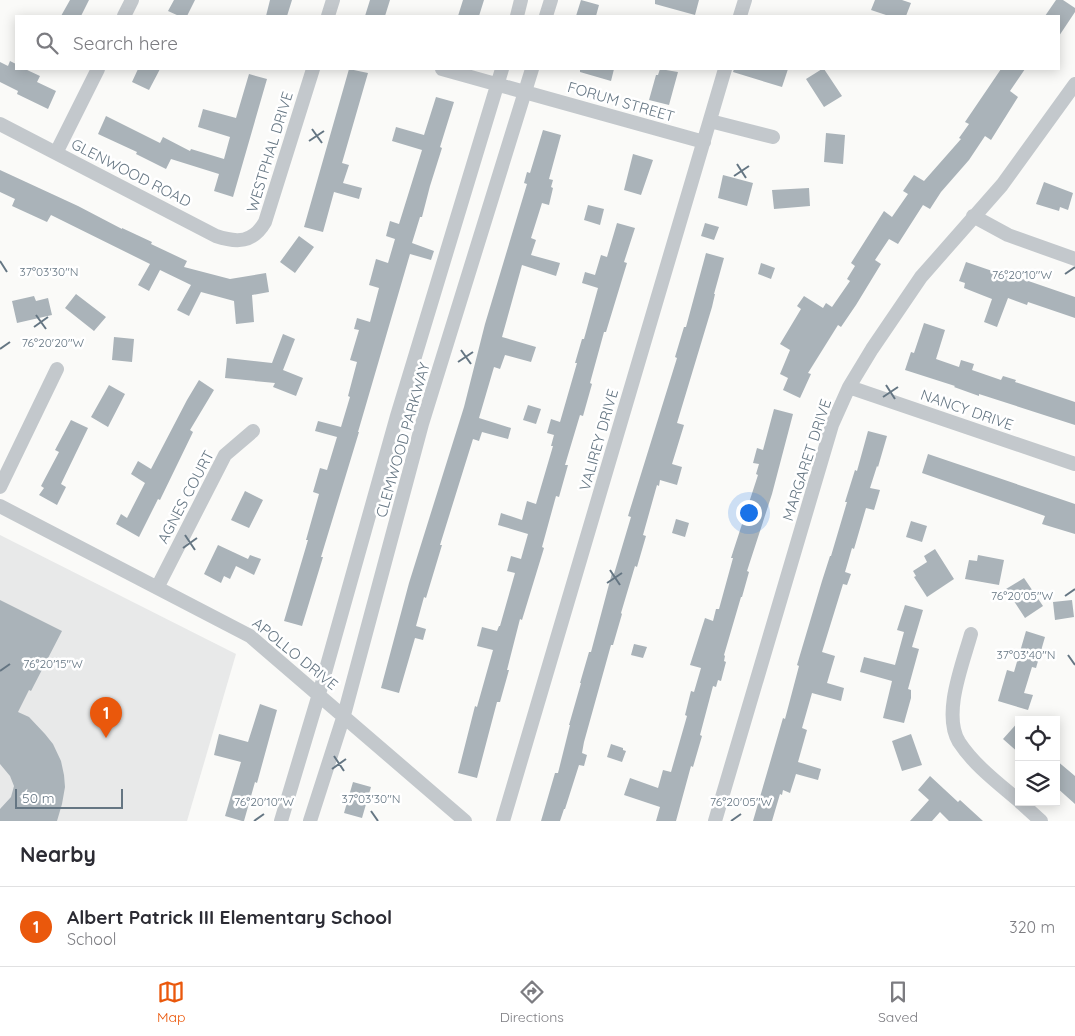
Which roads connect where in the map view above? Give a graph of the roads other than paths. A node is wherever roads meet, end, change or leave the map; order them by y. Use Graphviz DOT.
graph roads {
  1 [pos="132,0"];
  2 [pos="333,0"];
  3 [pos="521,0"];
  4 [pos="551,0"];
  5 [pos="745,0"];
  6 [pos="124,15"];
  7 [pos="328,15"];
  8 [pos="517,15"];
  9 [pos="546,15"];
  10 [pos="740,15"];
  11 [pos="98,70"];
  12 [pos="312,70"];
  13 [pos="445,70"];
  14 [pos="502,70"];
  15 [pos="532,70"];
  16 [pos="725,70"];
  17 [pos="1075,84"];
  18 [pos="497,85"];
  19 [pos="525,93"];
  20 [pos="710,121"];
  21 [pos="0,124"];
  22 [pos="772,137"];
  23 [pos="704,142"];
  24 [pos="56,153"];
  25 [pos="973,216"];
  26 [pos="249,238"];
  27 [pos="1075,259"];
  28 [pos="57,368"];
  29 [pos="848,387"];
  30 [pos="253,431"];
  31 [pos="1075,464"];
  32 [pos="0,487"];
  33 [pos="0,506"];
  34 [pos="158,586"];
  35 [pos="971,634"];
  36 [pos="319,694"];
  37 [pos="344,715"];
  38 [pos="1015,798"];
  39 [pos="1024,806"];
  40 [pos="281,821"];
  41 [pos="310,821"];
  42 [pos="465,821"];
  43 [pos="503,821"];
  44 [pos="715,821"];
  45 [pos="1041,821"];
  1 -- 6 [label="street"];
  2 -- 7 [label="street"];
  3 -- 8 [label="street"];
  4 -- 9 [label="street"];
  5 -- 10 [label="street"];
  11 -- 24 [label="street"];
  12 -- 26 [label="street, WESTPHAL DRIVE"];
  13 -- 18 [label="street, FORUM STREET"];
  14 -- 18 [label="street, CLEMWOOD PARKWAY"];
  15 -- 19 [label="street, CLEMWOOD PARKWAY"];
  16 -- 20 [label="street, VALIREY DRIVE"];
  17 -- 25 [label="street, MARGARET DRIVE"];
  18 -- 19 [label="street, FORUM STREET"];
  18 -- 36 [label="street, CLEMWOOD PARKWAY"];
  19 -- 23 [label="street, FORUM STREET"];
  19 -- 37 [label="street, CLEMWOOD PARKWAY"];
  20 -- 22 [label="street"];
  20 -- 23 [label="street, VALIREY DRIVE"];
  21 -- 24 [label="street, GLENWOOD ROAD"];
  23 -- 43 [label="street, VALIREY DRIVE"];
  24 -- 26 [label="street, GLENWOOD ROAD"];
  25 -- 27 [label="street"];
  25 -- 29 [label="street, MARGARET DRIVE"];
  28 -- 32 [label="street"];
  29 -- 31 [label="street, NANCY DRIVE"];
  29 -- 44 [label="street, MARGARET DRIVE"];
  30 -- 34 [label="street, AGNES COURT"];
  33 -- 34 [label="street, APOLLO DRIVE"];
  34 -- 36 [label="street, APOLLO DRIVE"];
  35 -- 38 [label="street"];
  36 -- 37 [label="street, APOLLO DRIVE"];
  36 -- 40 [label="street, CLEMWOOD PARKWAY"];
  37 -- 41 [label="street, CLEMWOOD PARKWAY"];
  37 -- 42 [label="street, APOLLO DRIVE"];
  39 -- 45 [label="street"];
}
